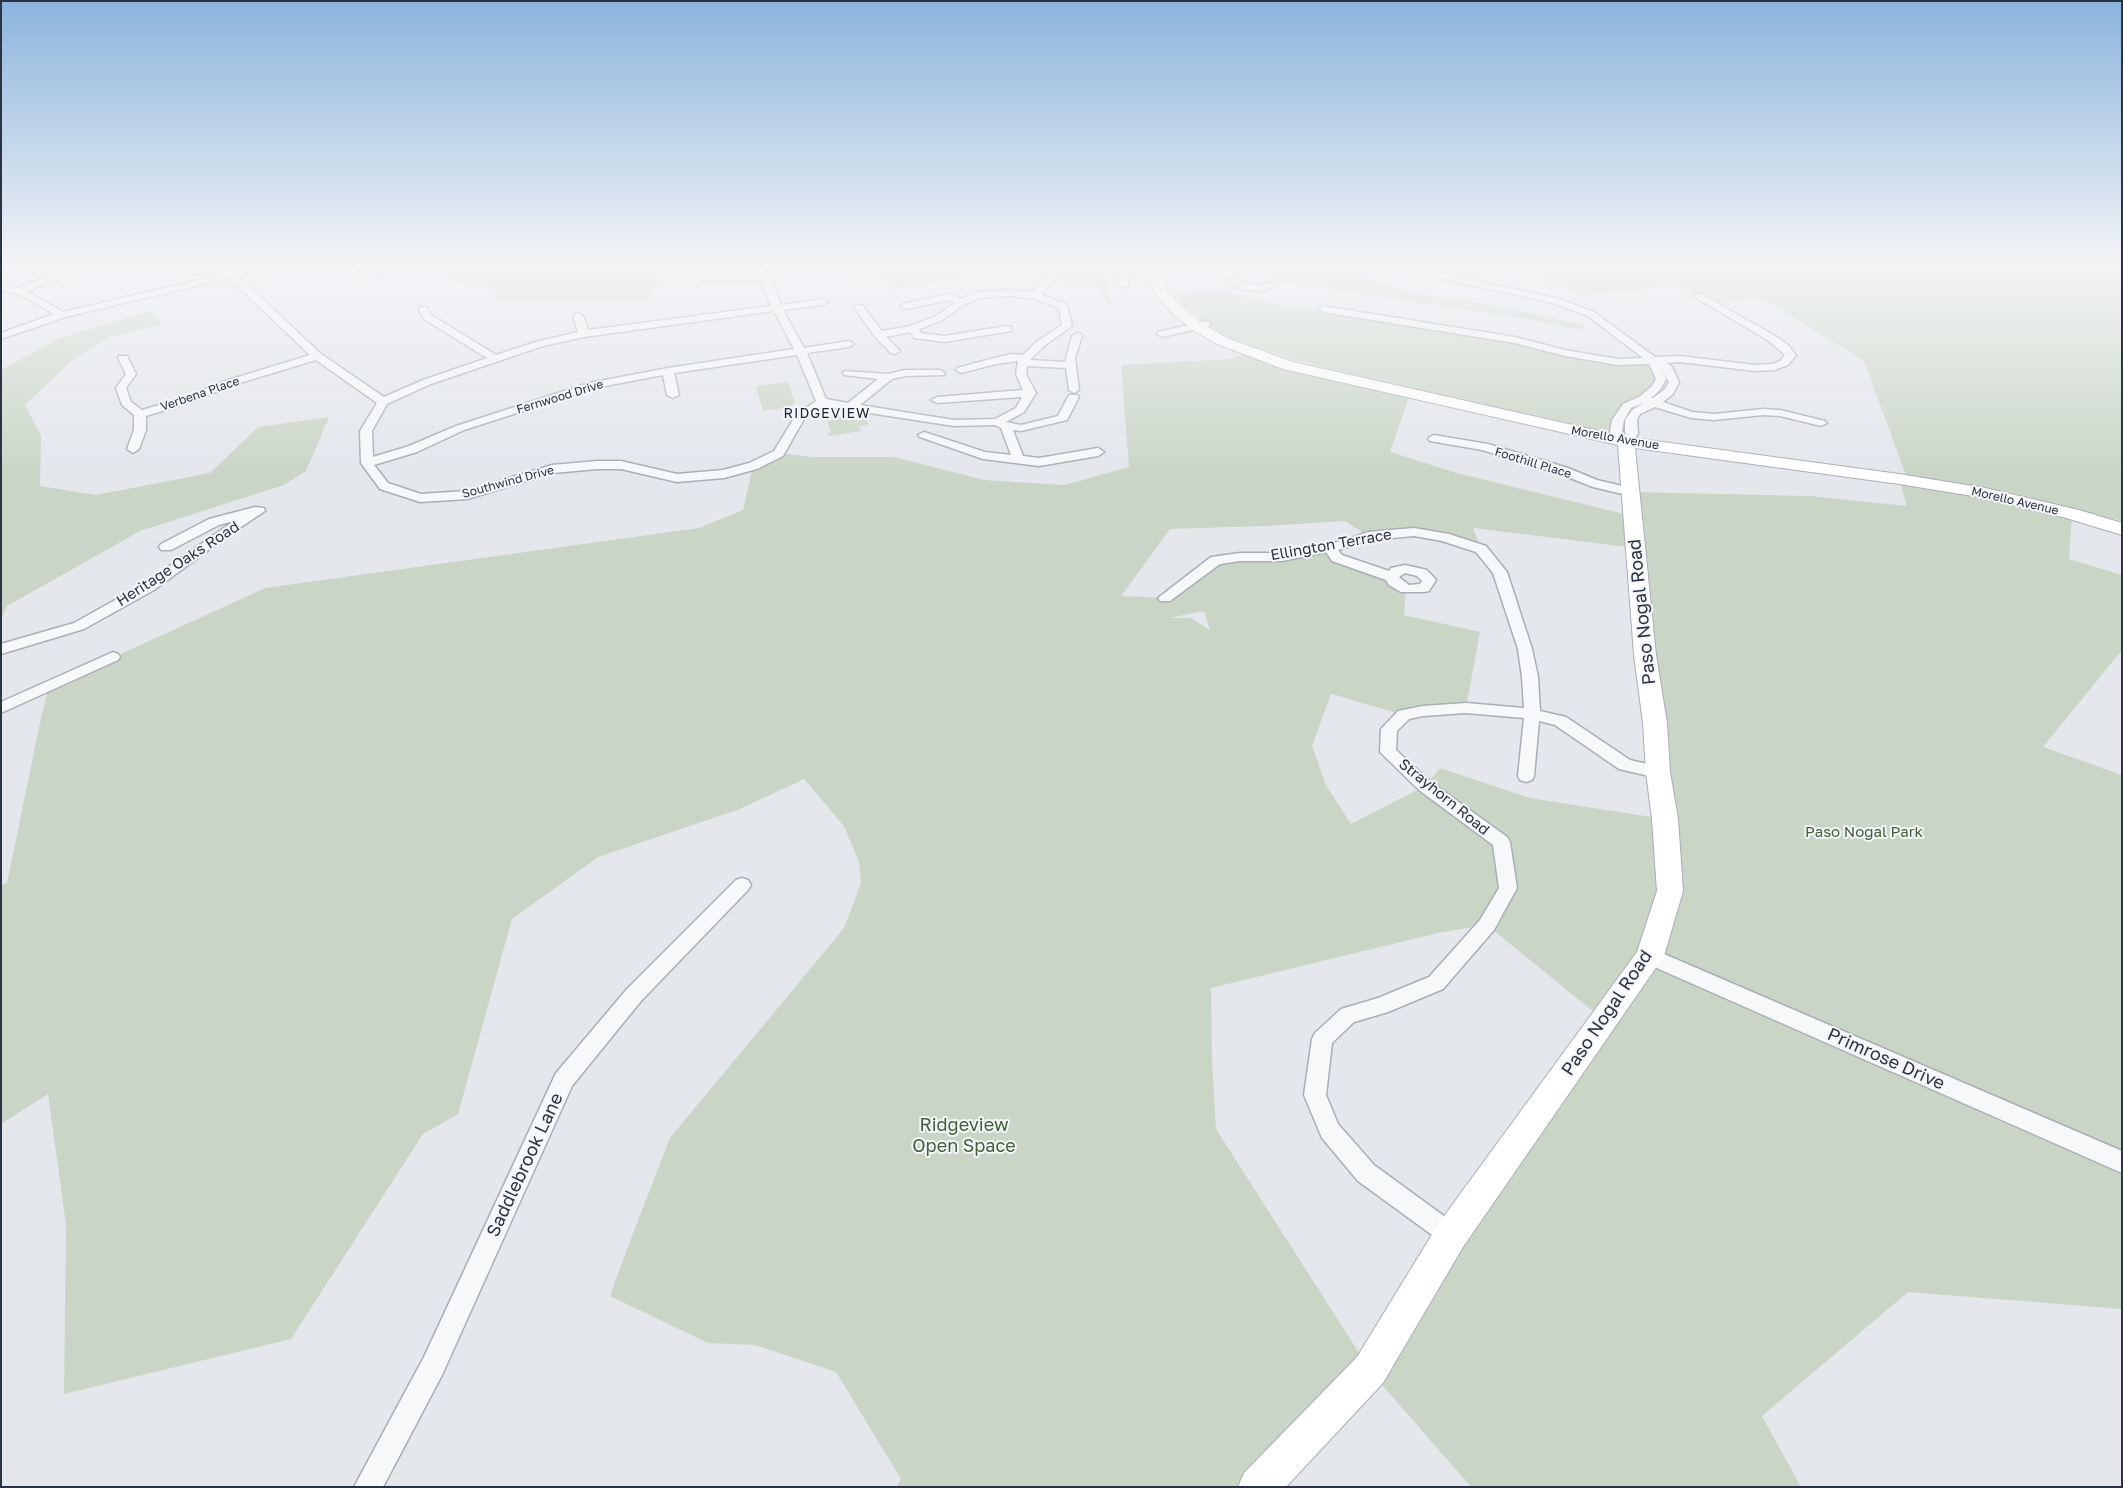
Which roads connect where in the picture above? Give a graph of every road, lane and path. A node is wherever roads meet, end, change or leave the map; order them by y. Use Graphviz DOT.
graph roads {
  1 [pos="291,332"];
  2 [pos="452,332"];
  3 [pos="596,332"];
  4 [pos="790,332"];
  5 [pos="877,332"];
  6 [pos="891,332"];
  7 [pos="916,332"];
  8 [pos="990,332"];
  9 [pos="1059,332"];
  10 [pos="1169,332"];
  11 [pos="1211,332"];
  12 [pos="1468,332"];
  13 [pos="1762,332"];
  14 [pos="1614,333"];
  15 [pos="584,334"];
  16 [pos="1162,334"];
  17 [pos="879,335"];
  18 [pos="1077,336"];
  19 [pos="849,344"];
  20 [pos="895,351"];
  21 [pos="801,352"];
  22 [pos="317,356"];
  23 [pos="124,358"];
  24 [pos="495,359"];
  25 [pos="1024,360"];
  26 [pos="1654,361"];
  27 [pos="1070,365"];
  28 [pos="961,370"];
  29 [pos="668,371"];
  30 [pos="848,373"];
  31 [pos="940,373"];
  32 [pos="888,377"];
  33 [pos="1030,392"];
  34 [pos="673,395"];
  35 [pos="1643,399"];
  36 [pos="937,400"];
  37 [pos="384,402"];
  38 [pos="822,402"];
  39 [pos="1654,403"];
  40 [pos="850,406"];
  41 [pos="140,414"];
  42 [pos="946,422"];
  43 [pos="1821,423"];
  44 [pos="1001,424"];
  45 [pos="924,435"];
  46 [pos="1625,436"];
  47 [pos="1434,439"];
  48 [pos="940,440"];
  49 [pos="133,449"];
  50 [pos="1098,452"];
  51 [pos="1018,459"];
  52 [pos="367,463"];
  53 [pos="1631,492"];
  54 [pos="2122,520"];
  55 [pos="2122,529"];
  56 [pos="166,548"];
  57 [pos="1329,548"];
  58 [pos="1392,577"];
  59 [pos="1165,598"];
  60 [pos="1,649"];
  61 [pos="113,657"];
  62 [pos="1,708"];
  63 [pos="1532,714"];
  64 [pos="1658,772"];
  65 [pos="1526,776"];
  66 [pos="742,885"];
  67 [pos="1650,956"];
  68 [pos="2122,1162"];
  69 [pos="1451,1235"];
  70 [pos="368,1487"];
  71 [pos="1258,1487"];
  1 -- 22 [label="street"];
  2 -- 24 [label="street"];
  3 -- 15 [label="street"];
  4 -- 21 [label="street"];
  5 -- 17 [label="street"];
  6 -- 17 [label="street"];
  7 -- 8 [label="street"];
  9 -- 25 [label="street"];
  10 -- 16 [label="street"];
  11 -- 46 [label="street, Morello Avenue"];
  12 -- 26 [label="street"];
  13 -- 26 [label="street"];
  14 -- 26 [label="street"];
  15 -- 24 [label="street"];
  17 -- 20 [label="street"];
  18 -- 27 [label="street"];
  19 -- 21 [label="street, Fernwood Drive"];
  21 -- 29 [label="street, Fernwood Drive"];
  21 -- 38 [label="street"];
  22 -- 37 [label="street"];
  22 -- 41 [label="street, Verbena Place"];
  23 -- 41 [label="street"];
  24 -- 37 [label="street"];
  25 -- 27 [label="street"];
  25 -- 28 [label="street"];
  25 -- 33 [label="street"];
  26 -- 35 [label="street"];
  26 -- 39 [label="street"];
  27 -- 44 [label="street"];
  29 -- 34 [label="street"];
  29 -- 52 [label="street, Fernwood Drive"];
  30 -- 32 [label="street"];
  31 -- 32 [label="street"];
  32 -- 40 [label="street"];
  33 -- 36 [label="street"];
  33 -- 44 [label="street"];
  35 -- 39 [label="street"];
  35 -- 46 [label="street"];
  37 -- 52 [label="street"];
  38 -- 40 [label="street"];
  38 -- 52 [label="street, Southwind Drive"];
  39 -- 43 [label="street"];
  39 -- 46 [label="street"];
  40 -- 42 [label="street"];
  41 -- 49 [label="street"];
  42 -- 44 [label="street"];
  42 -- 48 [label="street"];
  44 -- 51 [label="street"];
  45 -- 48 [label="street"];
  46 -- 53 [label="street, Paso Nogal Road"];
  46 -- 54 [label="street, Morello Avenue"];
  46 -- 55 [label="street, Morello Avenue"];
  47 -- 53 [label="street, Foothill Place"];
  48 -- 51 [label="street"];
  50 -- 51 [label="street"];
  53 -- 64 [label="street, Paso Nogal Road"];
  56 -- 60 [label="street, Heritage Oaks Road"];
  57 -- 58 [label="street"];
  57 -- 59 [label="street, Ellington Terrace"];
  57 -- 63 [label="street, Ellington Terrace"];
  61 -- 62 [label="street"];
  63 -- 64 [label="street, Strayhorn Road"];
  63 -- 65 [label="street, Ellington Terrace"];
  63 -- 69 [label="street, Strayhorn Road"];
  64 -- 67 [label="street, Paso Nogal Road"];
  66 -- 70 [label="street, Saddlebrook Lane"];
  67 -- 68 [label="street, Primrose Drive"];
  67 -- 69 [label="street, Paso Nogal Road"];
  69 -- 71 [label="street, Paso Nogal Road"];
}
